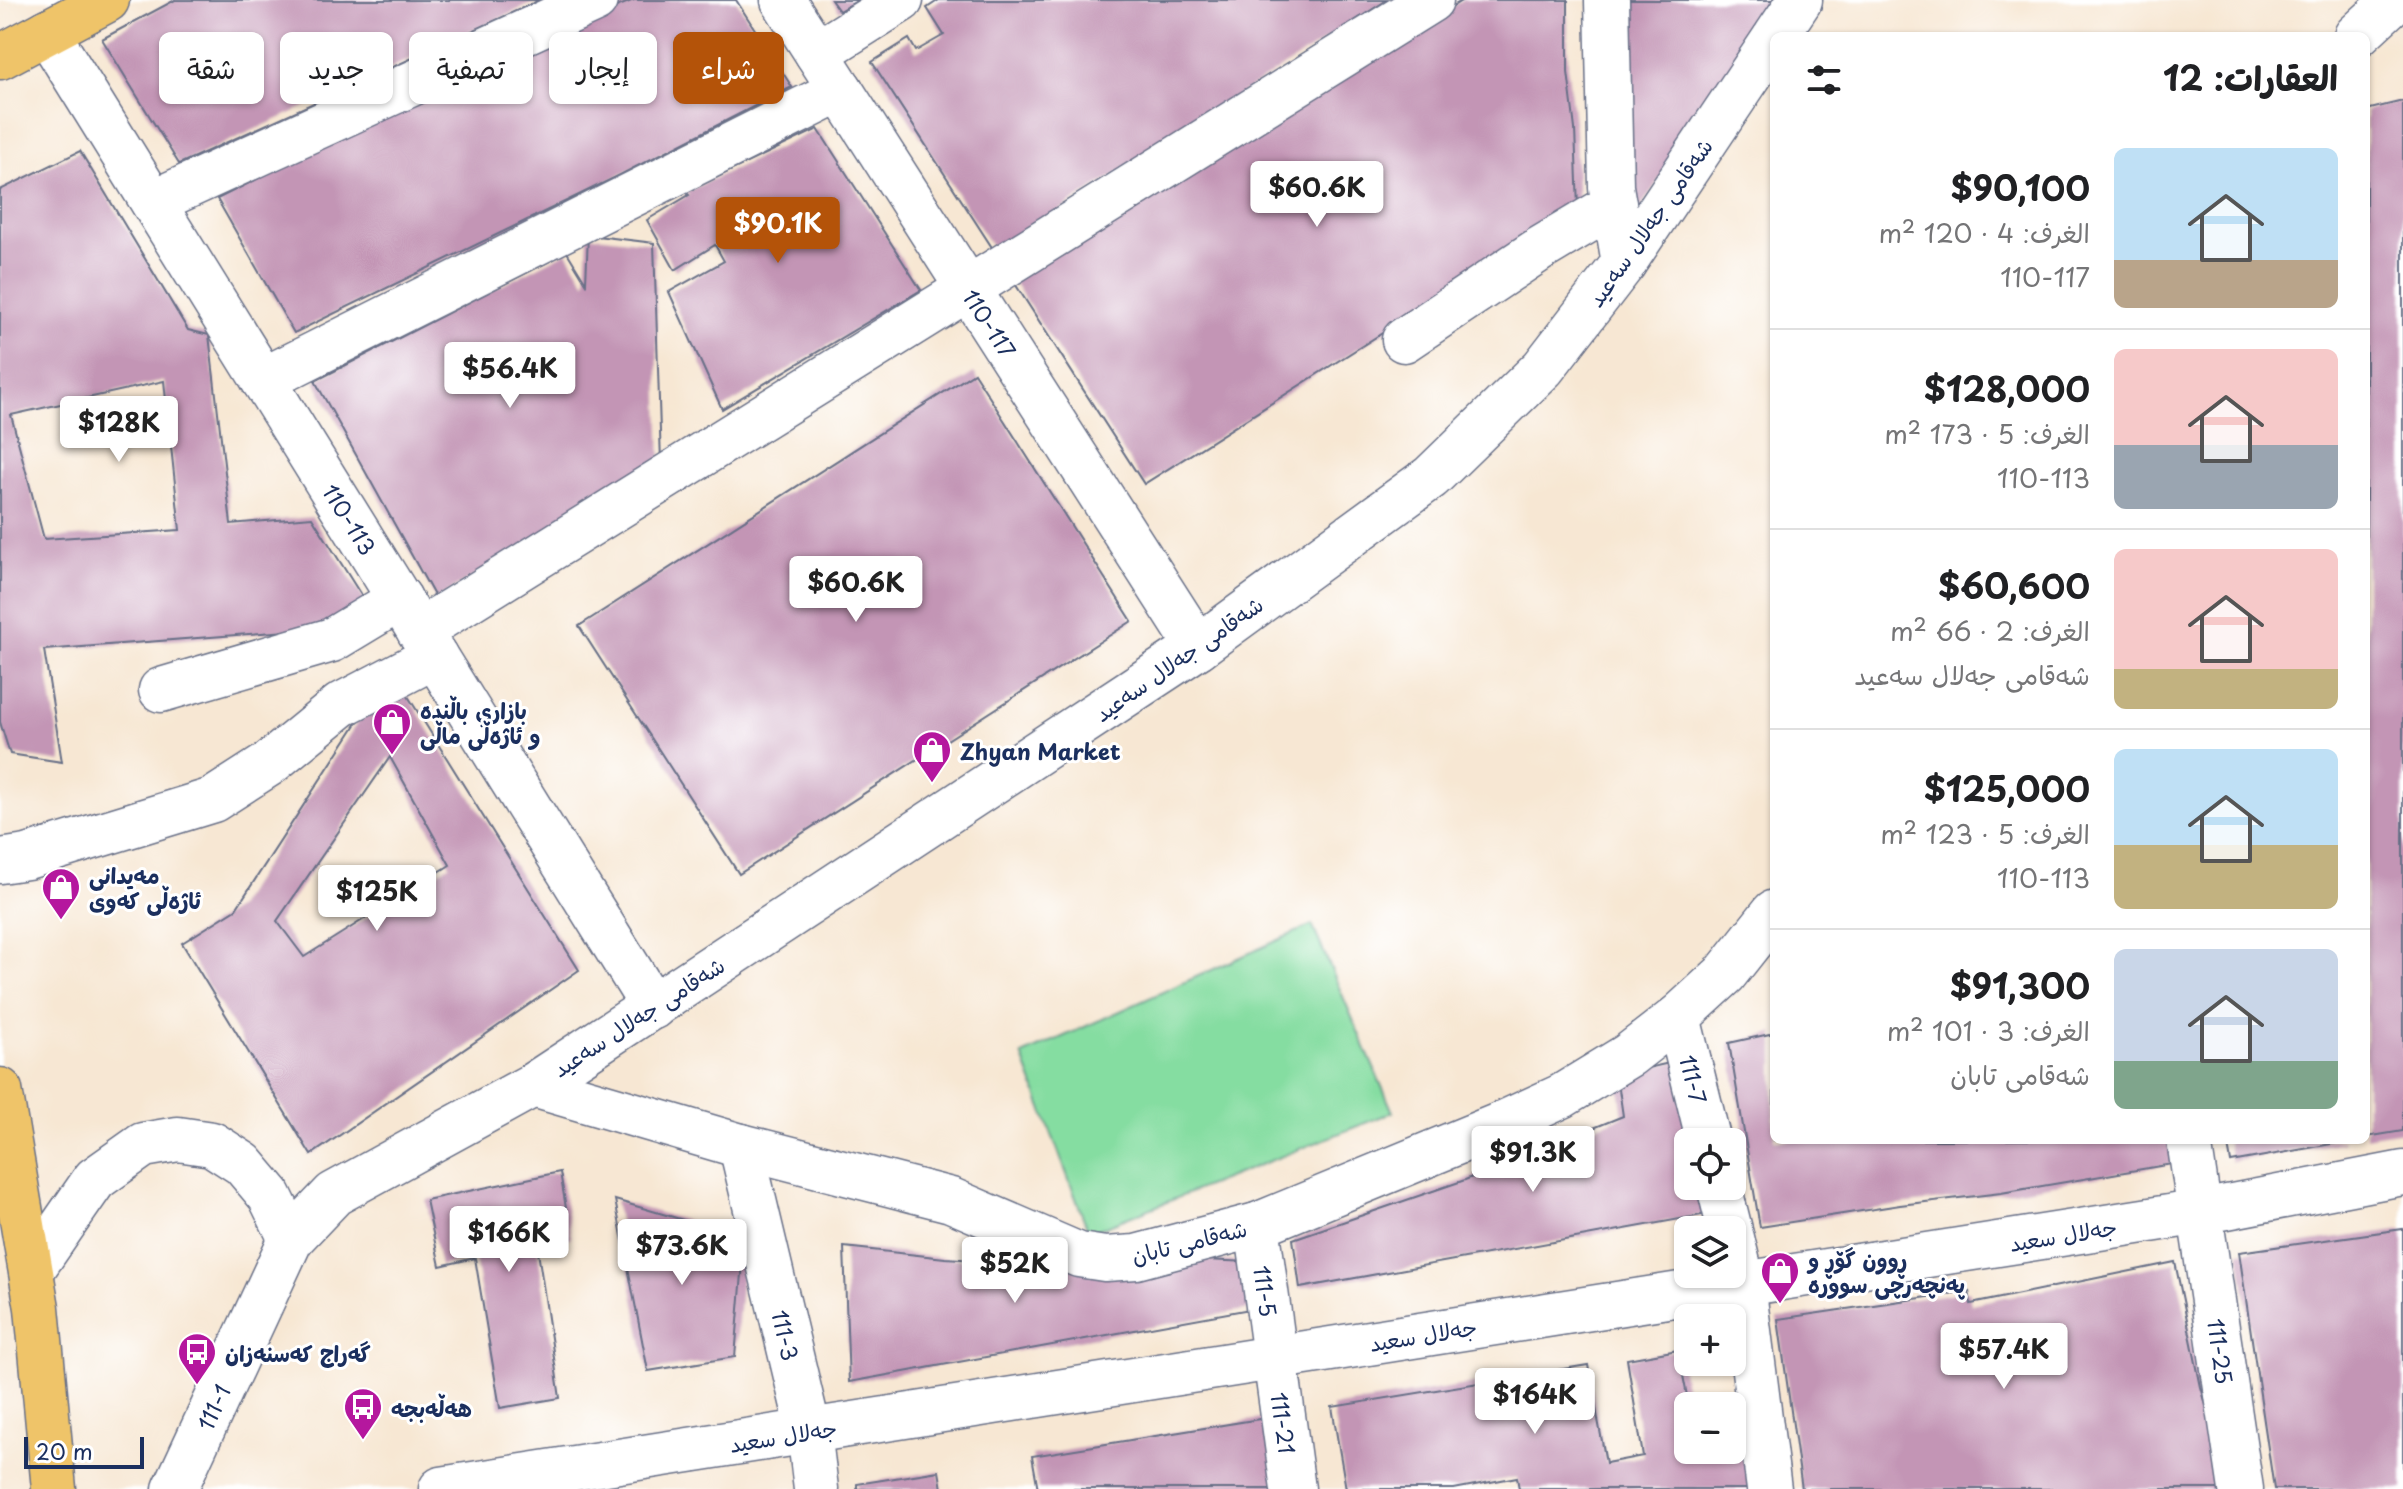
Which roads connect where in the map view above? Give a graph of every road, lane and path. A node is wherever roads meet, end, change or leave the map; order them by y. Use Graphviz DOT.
graph roads {
  1 [pos="107,0"];
  2 [pos="595,0"];
  3 [pos="783,0"];
  4 [pos="901,0"];
  5 [pos="1431,0"];
  6 [pos="1607,0"];
  7 [pos="1800,0"];
  8 [pos="2395,0"];
  9 [pos="47,32"];
  10 [pos="1778,32"];
  11 [pos="2360,32"];
  12 [pos="1770,44"];
  13 [pos="817,53"];
  14 [pos="0,57"];
  15 [pos="841,90"];
  16 [pos="153,202"];
  17 [pos="1614,205"];
  18 [pos="1624,263"];
  19 [pos="968,288"];
  20 [pos="1404,340"];
  21 [pos="263,380"];
  22 [pos="418,629"];
  23 [pos="1198,647"];
  24 [pos="161,690"];
  25 [pos="0,861"];
  26 [pos="1770,917"];
  27 [pos="653,1007"];
  28 [pos="1678,1017"];
  29 [pos="533,1085"];
  30 [pos="0,1090"];
  31 [pos="1706,1128"];
  32 [pos="2190,1144"];
  33 [pos="741,1146"];
  34 [pos="2403,1173"];
  35 [pos="2201,1212"];
  36 [pos="1257,1225"];
  37 [pos="291,1239"];
  38 [pos="32,1270"];
  39 [pos="1746,1284"];
  40 [pos="1718,1288"];
  41 [pos="1744,1288"];
  42 [pos="1275,1358"];
  43 [pos="809,1431"];
  44 [pos="53,1485"];
  45 [pos="175,1489"];
  46 [pos="441,1489"];
  47 [pos="816,1489"];
  48 [pos="1293,1489"];
  49 [pos="1769,1489"];
  50 [pos="2241,1489"];
  1 -- 9 [label="main road"];
  2 -- 16 [label="street"];
  3 -- 13 [label="street, 110-117"];
  4 -- 13 [label="street"];
  5 -- 19 [label="street"];
  6 -- 17 [label="street"];
  7 -- 10 [label="street, شەقامی جەلال سەعید"];
  8 -- 11 [label="street"];
  9 -- 14 [label="main road"];
  9 -- 16 [label="street, 110-113"];
  12 -- 18 [label="street, شەقامی جەلال سەعید"];
  13 -- 15 [label="street, 110-117"];
  15 -- 19 [label="street, 110-117"];
  15 -- 21 [label="street"];
  16 -- 21 [label="street, 110-113"];
  17 -- 18 [label="street"];
  17 -- 20 [label="street"];
  18 -- 23 [label="street, شەقامی جەلال سەعید"];
  19 -- 22 [label="street"];
  19 -- 23 [label="street, 110-117"];
  21 -- 22 [label="street, 110-113"];
  22 -- 24 [label="street"];
  22 -- 25 [label="street"];
  22 -- 27 [label="street, 110-113"];
  23 -- 27 [label="street, شەقامی جەلال سەعید"];
  26 -- 28 [label="street, شەقامی تابان"];
  27 -- 29 [label="street, شەقامی جەلال سەعید"];
  28 -- 31 [label="street, 111-7"];
  28 -- 36 [label="street, شەقامی تابان"];
  29 -- 33 [label="street, شەقامی تابان"];
  29 -- 37 [label="street, شەقامی جەلال سەعید"];
  30 -- 38 [label="main road"];
  32 -- 35 [label="street, 111-25"];
  33 -- 36 [label="street, شەقامی تابان"];
  33 -- 43 [label="street, 111-3"];
  34 -- 35 [label="street, جه‌لال سعید"];
  35 -- 39 [label="street, جه‌لال سعید"];
  35 -- 50 [label="street, 111-25"];
  36 -- 42 [label="street, 111-5"];
  37 -- 38 [label="street"];
  37 -- 45 [label="street, 111-1"];
  38 -- 44 [label="main road"];
  40 -- 42 [label="street, جه‌لال سعید"];
  41 -- 49 [label="street"];
  42 -- 43 [label="street, جه‌لال سعید"];
  42 -- 48 [label="street, 111-21"];
  43 -- 46 [label="street, جه‌لال سعید"];
  43 -- 47 [label="street, 111-3"];
}
